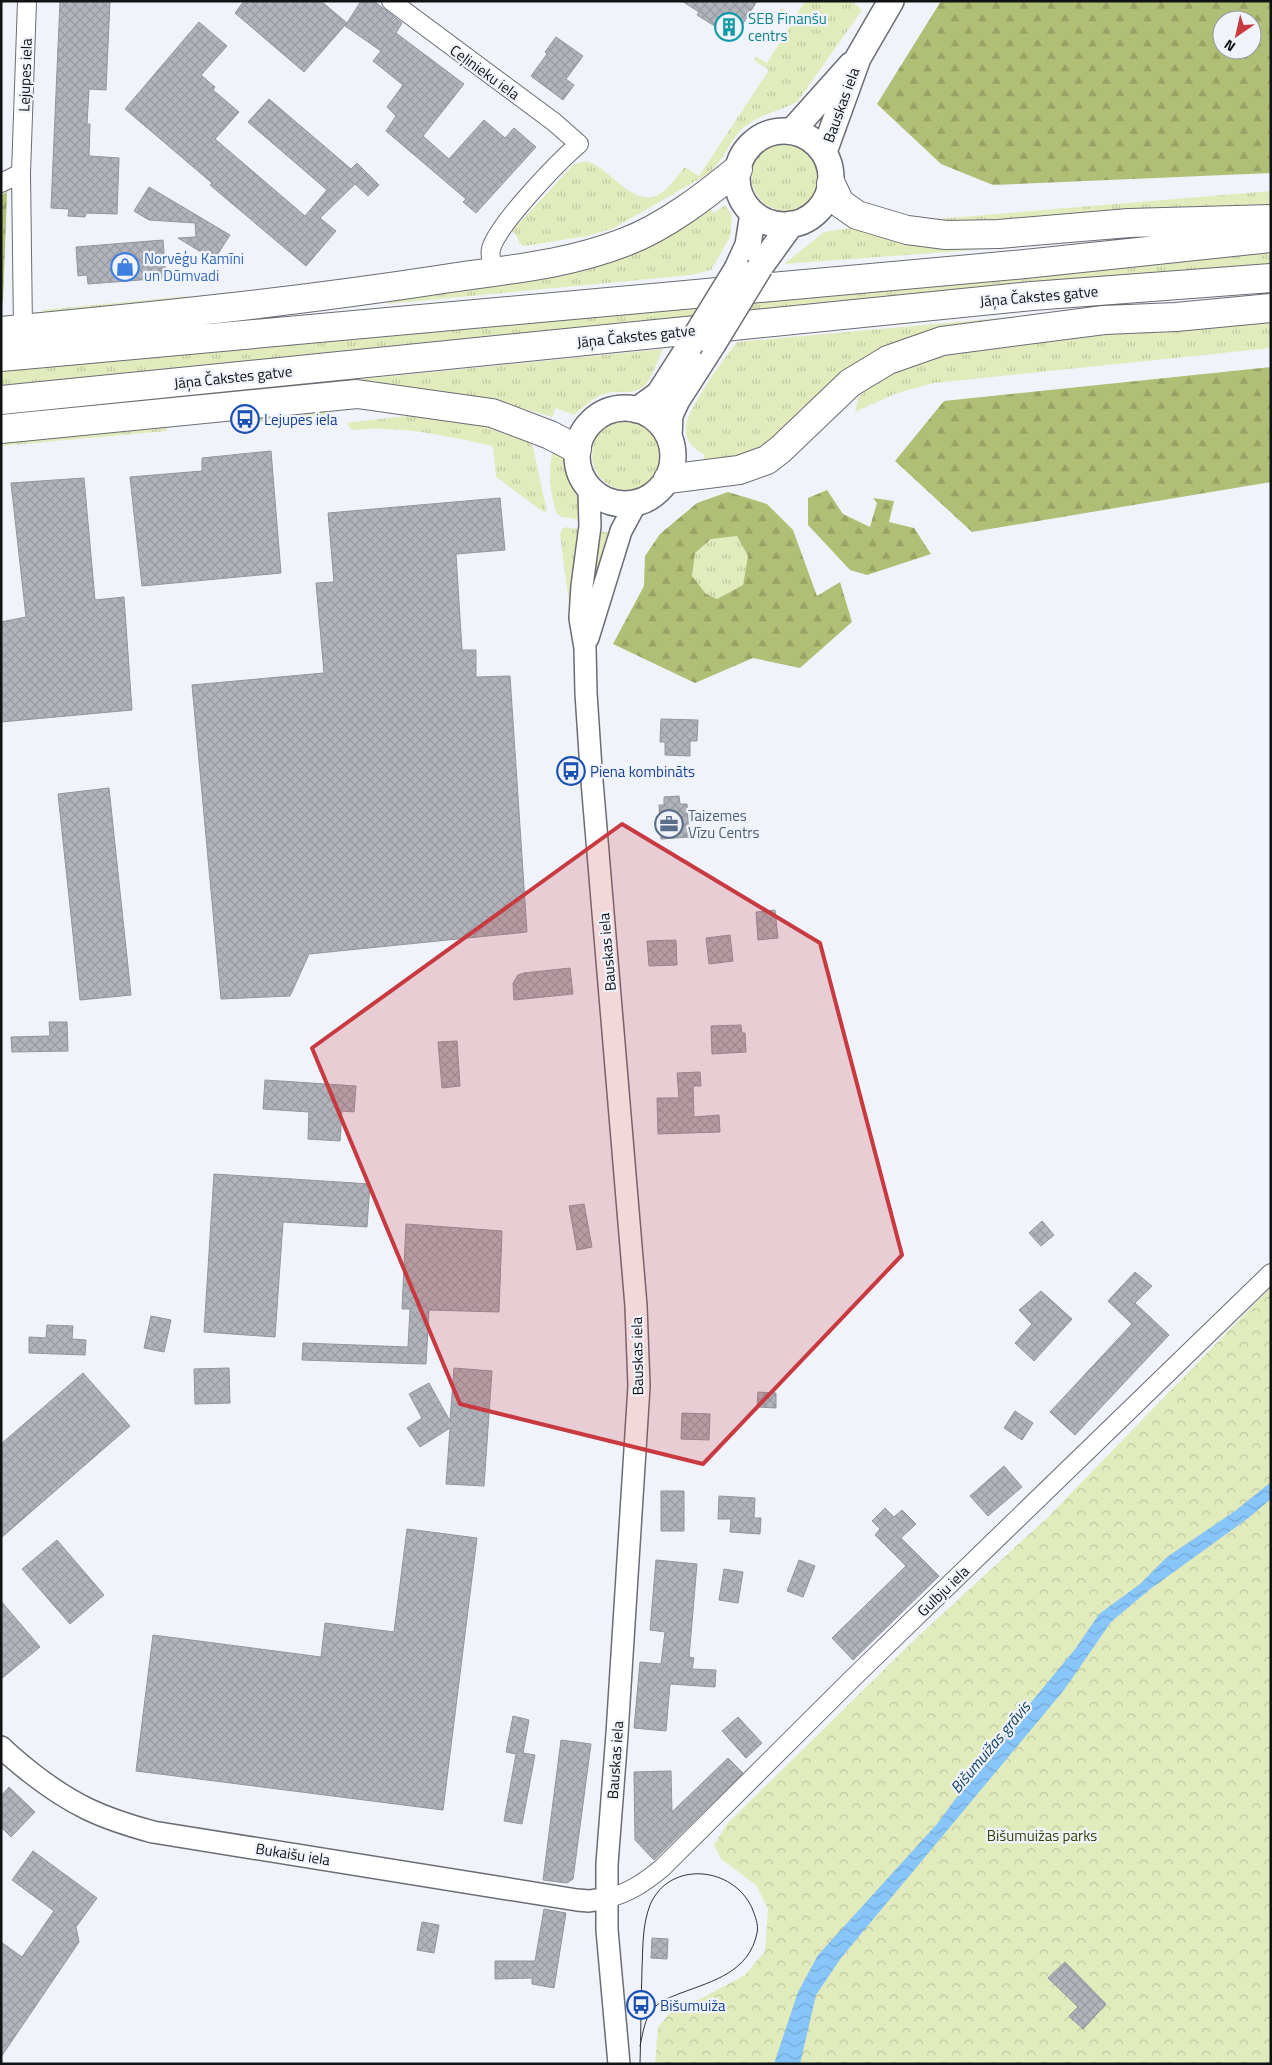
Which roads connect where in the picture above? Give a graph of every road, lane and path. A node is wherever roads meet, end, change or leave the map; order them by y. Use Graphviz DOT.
graph roads {
  1 [pos="27,1"];
  2 [pos="391,1"];
  3 [pos="891,1"];
  4 [pos="858,58"];
  5 [pos="792,131"];
  6 [pos="824,152"];
  7 [pos="738,169"];
  8 [pos="21,173"];
  9 [pos="1,183"];
  10 [pos="831,184"];
  11 [pos="753,213"];
  12 [pos="1271,218"];
  13 [pos="791,224"];
  14 [pos="1271,238"];
  15 [pos="749,268"];
  16 [pos="494,271"];
  17 [pos="1271,278"];
  18 [pos="1271,308"];
  19 [pos="12,330"];
  20 [pos="701,346"];
  21 [pos="1,357"];
  22 [pos="1,400"];
  23 [pos="637,410"];
  24 [pos="1,429"];
  25 [pos="669,437"];
  26 [pos="577,449"];
  27 [pos="668,479"];
  28 [pos="589,489"];
  29 [pos="636,503"];
  30 [pos="585,648"];
  31 [pos="1271,1273"];
  32 [pos="1,1747"];
  33 [pos="608,1898"];
  34 [pos="619,2064"];
  1 -- 8 [label="street, Lejupes iela"];
  2 -- 16 [label="street, Ceļinieku iela"];
  3 -- 4 [label="main road, Bauskas iela"];
  4 -- 5 [label="main road, Bauskas iela"];
  4 -- 6 [label="main road, Bauskas iela"];
  5 -- 6 [label="main road"];
  5 -- 7 [label="main road"];
  6 -- 10 [label="main road"];
  7 -- 11 [label="main road"];
  7 -- 16 [label="highway"];
  8 -- 9 [label="street"];
  8 -- 19 [label="street, Lejupes iela"];
  10 -- 12 [label="highway"];
  10 -- 13 [label="main road"];
  11 -- 13 [label="main road"];
  11 -- 15 [label="main road"];
  13 -- 15 [label="main road"];
  14 -- 21 [label="highway"];
  15 -- 20 [label="main road, bridge"];
  16 -- 19 [label="highway"];
  17 -- 22 [label="highway, Jāņa Čakstes gatve"];
  18 -- 27 [label="highway"];
  20 -- 23 [label="main road"];
  20 -- 25 [label="main road"];
  23 -- 25 [label="main road"];
  23 -- 26 [label="main road"];
  24 -- 26 [label="highway"];
  25 -- 27 [label="main road"];
  26 -- 28 [label="main road"];
  27 -- 29 [label="main road"];
  28 -- 29 [label="main road"];
  28 -- 30 [label="street"];
  29 -- 30 [label="street"];
  30 -- 33 [label="street, Bauskas iela"];
  31 -- 33 [label="street, Gulbju iela"];
  32 -- 33 [label="street, Bukaišu iela"];
  33 -- 34 [label="street, Bauskas iela"];
}
